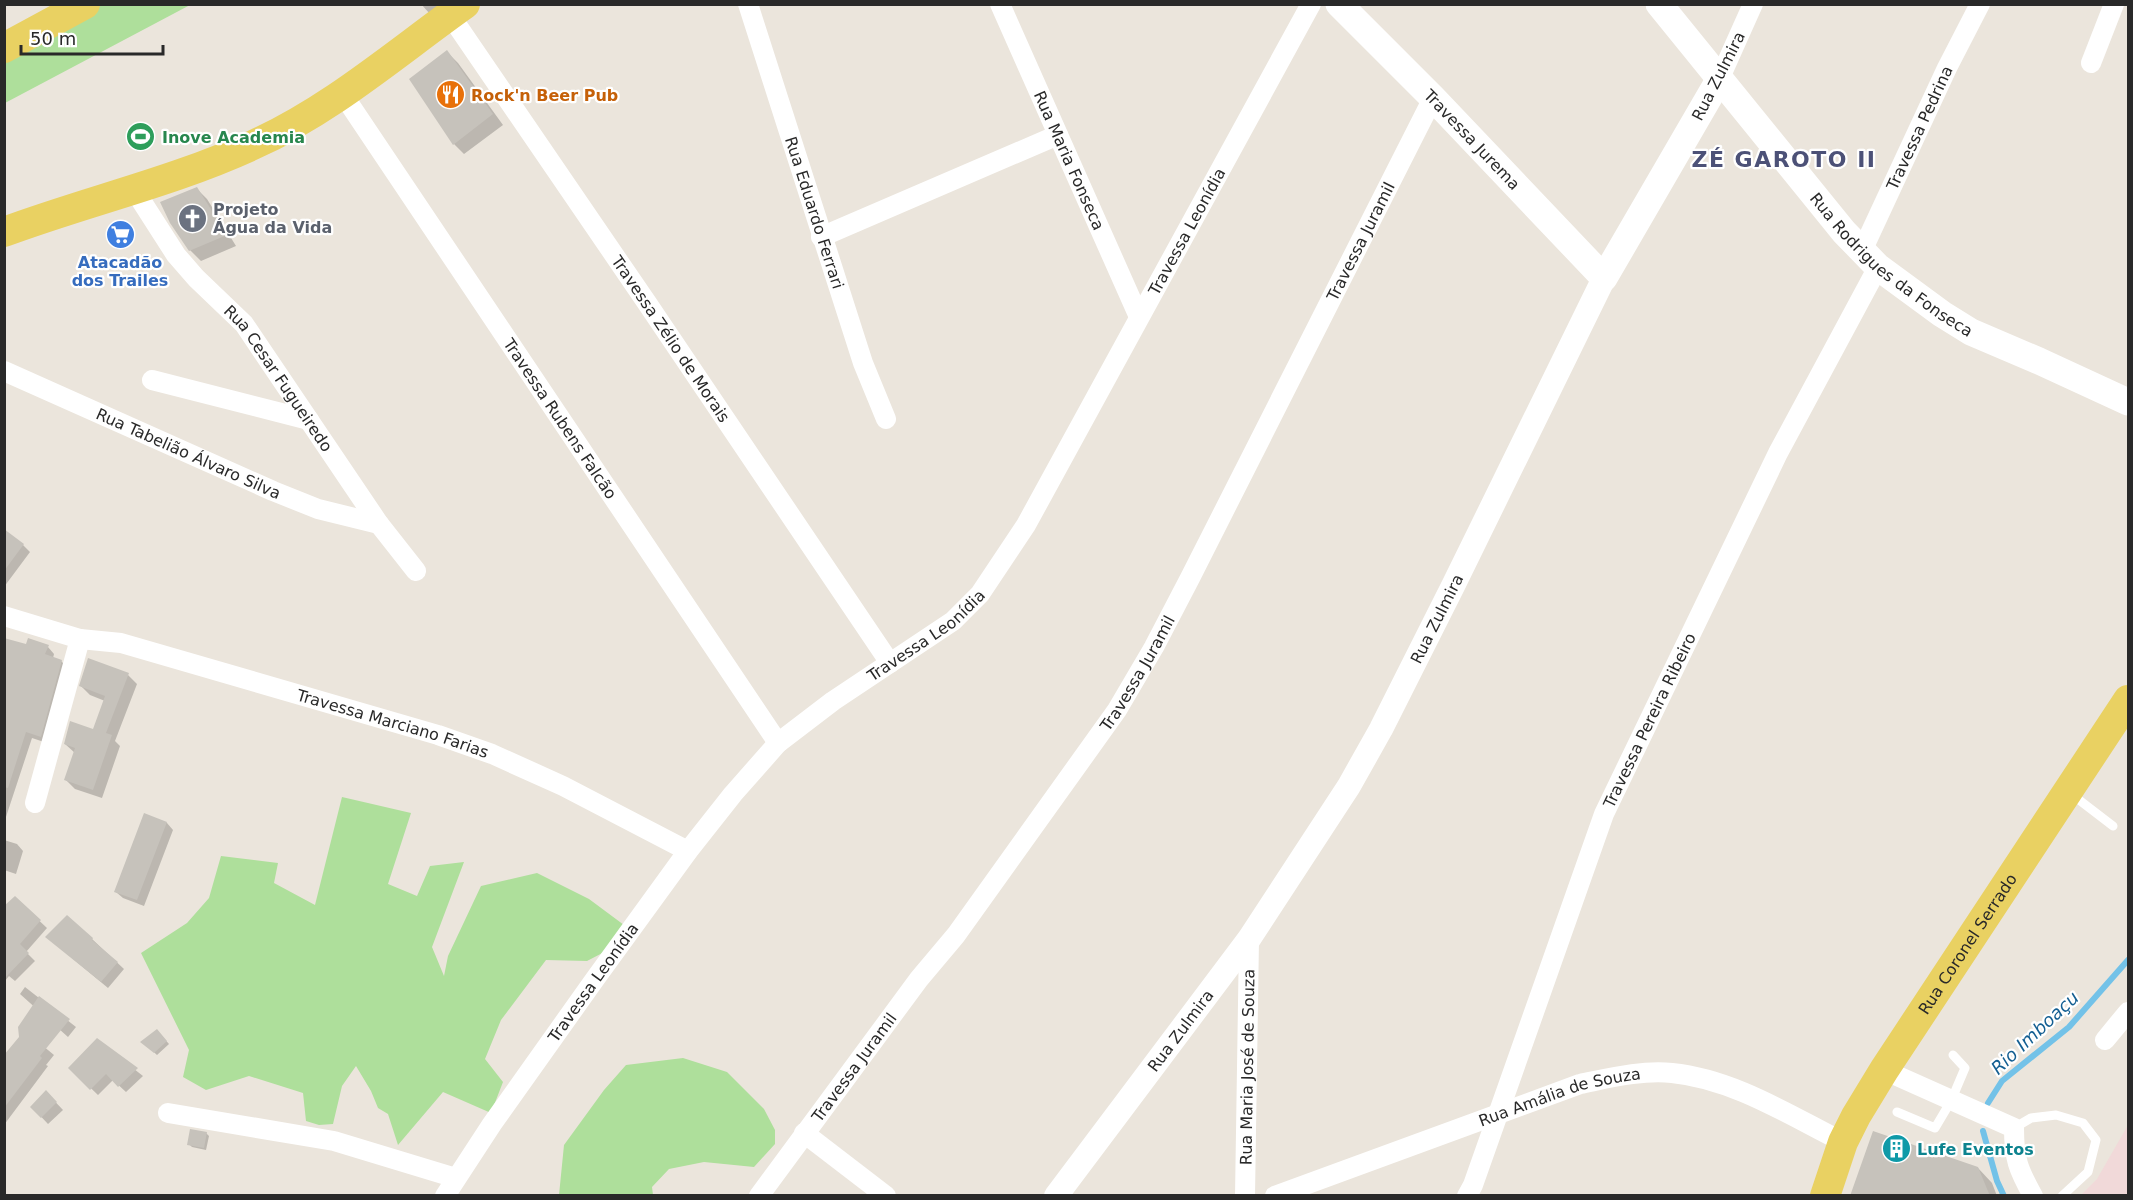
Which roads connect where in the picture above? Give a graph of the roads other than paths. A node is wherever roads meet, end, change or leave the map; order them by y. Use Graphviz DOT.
graph roads {
  1 [pos="86,4"];
  2 [pos="748,4"];
  3 [pos="1000,4"];
  4 [pos="1311,4"];
  5 [pos="1339,4"];
  6 [pos="1659,4"];
  7 [pos="1754,4"];
  8 [pos="1980,4"];
  9 [pos="2114,4"];
  10 [pos="458,10"];
  11 [pos="4,48"];
  12 [pos="2091,63"];
  13 [pos="1719,80"];
  14 [pos="342,93"];
  15 [pos="1433,98"];
  16 [pos="1058,135"];
  17 [pos="135,191"];
  18 [pos="4,232"];
  19 [pos="821,237"];
  20 [pos="1870,259"];
  21 [pos="1604,278"];
  22 [pos="1139,317"];
  23 [pos="4,371"];
  24 [pos="152,380"];
  25 [pos="2128,402"];
  26 [pos="886,419"];
  27 [pos="309,420"];
  28 [pos="379,524"];
  29 [pos="416,571"];
  30 [pos="4,616"];
  31 [pos="80,639"];
  32 [pos="890,663"];
  33 [pos="2128,700"];
  34 [pos="778,743"];
  35 [pos="2068,791"];
  36 [pos="35,803"];
  37 [pos="2113,826"];
  38 [pos="688,851"];
  39 [pos="1249,939"];
  40 [pos="2128,1012"];
  41 [pos="2105,1040"];
  42 [pos="1953,1055"];
  43 [pos="1884,1070"];
  44 [pos="1951,1101"];
  45 [pos="1897,1112"];
  46 [pos="168,1113"];
  47 [pos="1498,1113"];
  48 [pos="2014,1128"];
  49 [pos="804,1133"];
  50 [pos="1843,1142"];
  51 [pos="456,1178"];
  52 [pos="444,1196"];
  53 [pos="759,1196"];
  54 [pos="886,1196"];
  55 [pos="1056,1196"];
  56 [pos="1245,1196"];
  57 [pos="1275,1196"];
  58 [pos="1467,1196"];
  59 [pos="1825,1196"];
  60 [pos="2033,1196"];
  61 [pos="2062,1196"];
  1 -- 11 [label="main road"];
  2 -- 19 [label="street, Rua Eduardo Ferrari"];
  3 -- 16 [label="street, Rua Maria Fonseca"];
  4 -- 22 [label="street, Travessa Leonídia"];
  5 -- 15 [label="main road, Travessa Jurema"];
  6 -- 13 [label="main road, Rua Rodrigues da Fonseca"];
  7 -- 13 [label="street, Rua Zulmira"];
  8 -- 20 [label="street, Travessa Pedrina"];
  9 -- 12 [label="street"];
  10 -- 14 [label="main road"];
  10 -- 32 [label="street, Travessa Zélio de Morais"];
  13 -- 20 [label="main road, Rua Rodrigues da Fonseca"];
  13 -- 21 [label="main road, Rua Zulmira"];
  14 -- 17 [label="main road"];
  14 -- 34 [label="street, Travessa Rubens Falcão"];
  15 -- 21 [label="main road, Travessa Jurema"];
  15 -- 49 [label="street, Travessa Juramil"];
  16 -- 19 [label="street"];
  16 -- 22 [label="street, Rua Maria Fonseca"];
  17 -- 18 [label="main road"];
  17 -- 27 [label="street, Rua Cesar Fugueiredo"];
  19 -- 26 [label="street, Rua Eduardo Ferrari"];
  20 -- 25 [label="main road, Rua Rodrigues da Fonseca"];
  20 -- 47 [label="street, Travessa Pereira Ribeiro"];
  21 -- 39 [label="street, Rua Zulmira"];
  22 -- 32 [label="street, Travessa Leonídia"];
  23 -- 28 [label="street, Rua Tabelião Álvaro Silva"];
  24 -- 27 [label="street"];
  27 -- 28 [label="street, Rua Cesar Fugueiredo"];
  28 -- 29 [label="street, Rua Cesar Fugueiredo"];
  30 -- 31 [label="street, Travessa Marciano Farias"];
  31 -- 36 [label="street"];
  31 -- 38 [label="street, Travessa Marciano Farias"];
  32 -- 34 [label="street, Travessa Leonídia"];
  33 -- 35 [label="main road, Rua Coronel Serrado"];
  34 -- 38 [label="street, Travessa Leonídia"];
  35 -- 37 [label="lane"];
  35 -- 43 [label="main road, Rua Coronel Serrado"];
  38 -- 51 [label="street, Travessa Leonídia"];
  39 -- 55 [label="street, Rua Zulmira"];
  39 -- 56 [label="street, Rua Maria José de Souza"];
  40 -- 41 [label="street"];
  42 -- 44 [label="lane"];
  43 -- 44 [label="street"];
  43 -- 50 [label="main road, Rua Coronel Serrado"];
  44 -- 45 [label="lane"];
  44 -- 48 [label="street"];
  46 -- 51 [label="street"];
  47 -- 50 [label="street, Rua Amália de Souza"];
  47 -- 57 [label="street, Rua Amália de Souza"];
  47 -- 58 [label="street, Travessa Pereira Ribeiro"];
  48 -- 60 [label="street"];
  48 -- 61 [label="lane"];
  49 -- 53 [label="street, Travessa Juramil"];
  49 -- 54 [label="street"];
  50 -- 59 [label="main road, Rua Coronel Serrado"];
  51 -- 52 [label="street, Travessa Leonídia"];
}
